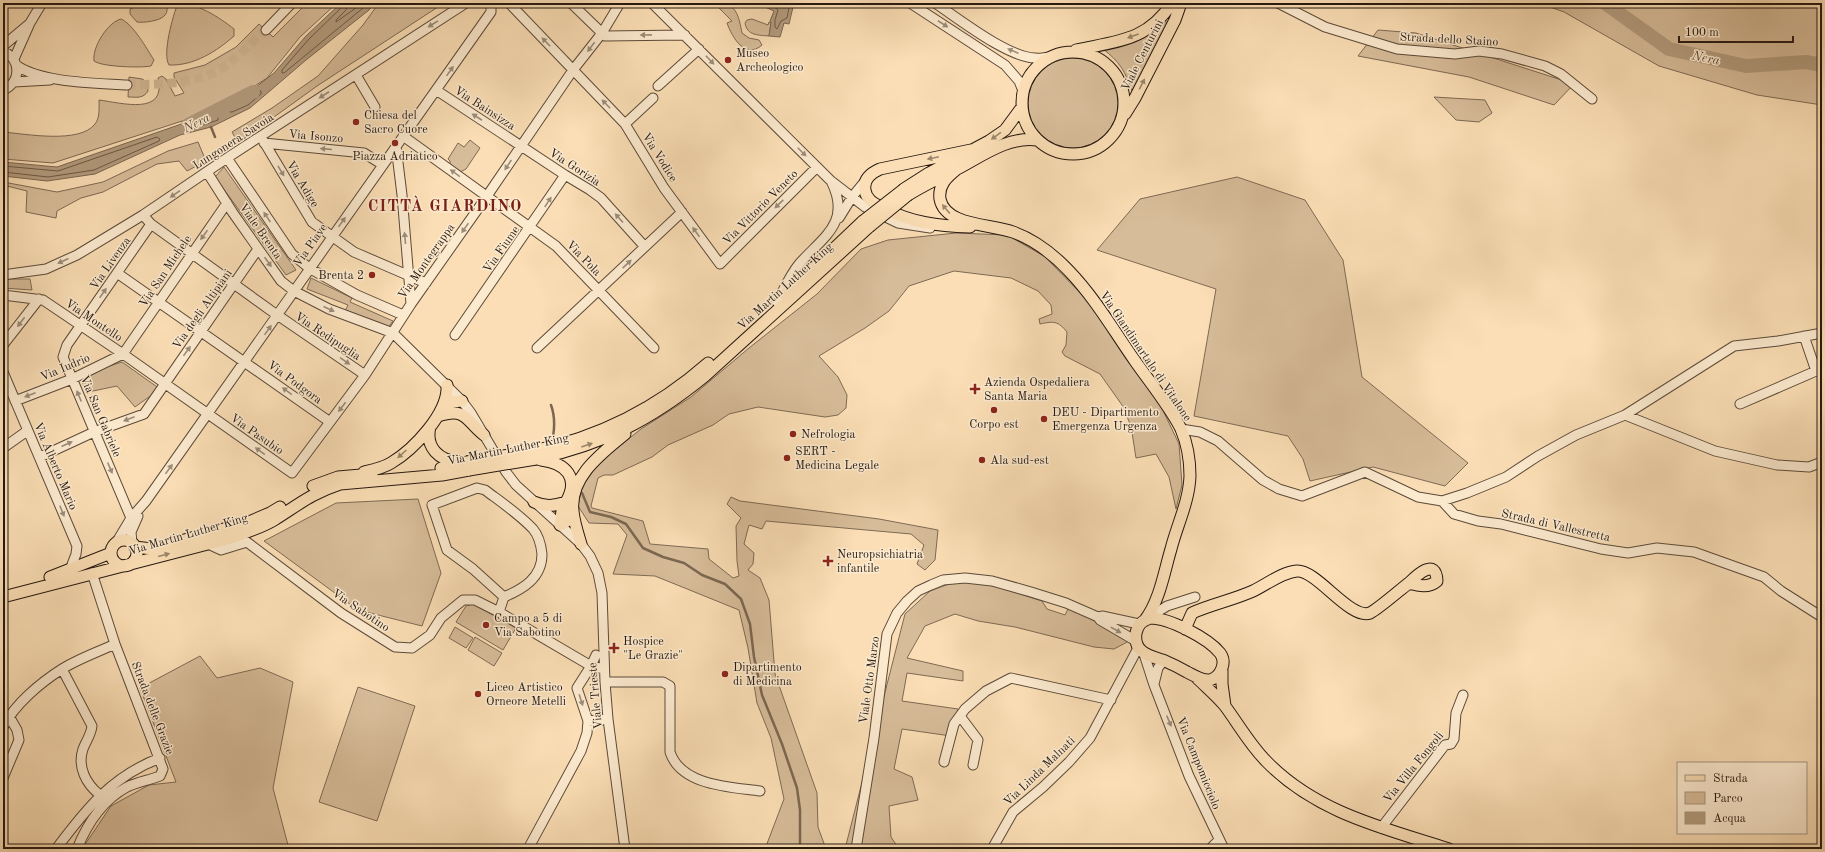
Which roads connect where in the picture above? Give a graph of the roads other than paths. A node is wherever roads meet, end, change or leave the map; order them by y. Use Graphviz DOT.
graph roads {
  1 [pos="42,3"];
  2 [pos="292,3"];
  3 [pos="466,3"];
  4 [pos="492,3"];
  5 [pos="509,3"];
  6 [pos="572,3"];
  7 [pos="620,3"];
  8 [pos="652,3"];
  9 [pos="910,3"];
  10 [pos="935,3"];
  11 [pos="1166,3"];
  12 [pos="1172,3"];
  13 [pos="1181,3"];
  14 [pos="1187,3"];
  15 [pos="1278,3"];
  16 [pos="1164,16"];
  17 [pos="1175,20"];
  18 [pos="30,23"];
  19 [pos="266,30"];
  20 [pos="602,33"];
  21 [pos="685,35"];
  22 [pos="3,46"];
  23 [pos="699,49"];
  24 [pos="3,51"];
  25 [pos="1068,52"];
  26 [pos="1050,57"];
  27 [pos="15,62"];
  28 [pos="573,70"];
  29 [pos="356,75"];
  30 [pos="59,80"];
  31 [pos="14,82"];
  32 [pos="127,85"];
  33 [pos="658,86"];
  34 [pos="3,90"];
  35 [pos="436,90"];
  36 [pos="1023,91"];
  37 [pos="653,98"];
  38 [pos="1592,99"];
  39 [pos="375,107"];
  40 [pos="1022,107"];
  41 [pos="1122,118"];
  42 [pos="625,124"];
  43 [pos="403,136"];
  44 [pos="263,140"];
  45 [pos="1037,140"];
  46 [pos="396,146"];
  47 [pos="521,146"];
  48 [pos="971,150"];
  49 [pos="227,158"];
  50 [pos="383,165"];
  51 [pos="817,168"];
  52 [pos="956,169"];
  53 [pos="207,172"];
  54 [pos="565,175"];
  55 [pos="830,180"];
  56 [pos="866,180"];
  57 [pos="906,192"];
  58 [pos="487,196"];
  59 [pos="852,197"];
  60 [pos="227,203"];
  61 [pos="682,212"];
  62 [pos="143,215"];
  63 [pos="836,223"];
  64 [pos="151,224"];
  65 [pos="866,224"];
  66 [pos="951,226"];
  67 [pos="530,228"];
  68 [pos="331,237"];
  69 [pos="1033,241"];
  70 [pos="645,248"];
  71 [pos="258,249"];
  72 [pos="191,253"];
  73 [pos="720,264"];
  74 [pos="309,268"];
  75 [pos="117,273"];
  76 [pos="3,275"];
  77 [pos="408,276"];
  78 [pos="426,283"];
  79 [pos="234,285"];
  80 [pos="294,291"];
  81 [pos="599,291"];
  82 [pos="3,295"];
  83 [pos="39,299"];
  84 [pos="158,301"];
  85 [pos="777,302"];
  86 [pos="410,304"];
  87 [pos="403,315"];
  88 [pos="278,316"];
  89 [pos="81,325"];
  90 [pos="202,331"];
  91 [pos="392,333"];
  92 [pos="1822,333"];
  93 [pos="455,335"];
  94 [pos="1804,336"];
  95 [pos="3,345"];
  96 [pos="537,348"];
  97 [pos="654,348"];
  98 [pos="123,354"];
  99 [pos="246,362"];
  100 [pos="1819,370"];
  101 [pos="365,375"];
  102 [pos="4,378"];
  103 [pos="72,379"];
  104 [pos="164,383"];
  105 [pos="446,385"];
  106 [pos="15,401"];
  107 [pos="462,401"];
  108 [pos="1740,404"];
  109 [pos="444,411"];
  110 [pos="208,414"];
  111 [pos="1625,415"];
  112 [pos="330,422"];
  113 [pos="636,424"];
  114 [pos="430,427"];
  115 [pos="1181,429"];
  116 [pos="27,431"];
  117 [pos="94,432"];
  118 [pos="484,435"];
  119 [pos="3,448"];
  120 [pos="535,455"];
  121 [pos="40,457"];
  122 [pos="1822,462"];
  123 [pos="468,466"];
  124 [pos="292,473"];
  125 [pos="356,474"];
  126 [pos="146,501"];
  127 [pos="1442,501"];
  128 [pos="534,502"];
  129 [pos="569,506"];
  130 [pos="131,518"];
  131 [pos="560,525"];
  132 [pos="208,544"];
  133 [pos="582,544"];
  134 [pos="133,545"];
  135 [pos="114,548"];
  136 [pos="127,565"];
  137 [pos="70,570"];
  138 [pos="92,574"];
  139 [pos="1409,583"];
  140 [pos="3,590"];
  141 [pos="3,597"];
  142 [pos="504,597"];
  143 [pos="1195,597"];
  144 [pos="1156,600"];
  145 [pos="498,612"];
  146 [pos="1161,615"];
  147 [pos="1098,616"];
  148 [pos="1822,617"];
  149 [pos="1142,622"];
  150 [pos="1185,629"];
  151 [pos="115,644"];
  152 [pos="604,645"];
  153 [pos="1139,648"];
  154 [pos="596,655"];
  155 [pos="581,659"];
  156 [pos="1163,661"];
  157 [pos="591,666"];
  158 [pos="62,669"];
  159 [pos="604,669"];
  160 [pos="1222,670"];
  161 [pos="1197,678"];
  162 [pos="605,682"];
  163 [pos="1154,685"];
  164 [pos="1463,695"];
  165 [pos="1111,700"];
  166 [pos="1225,706"];
  167 [pos="9,716"];
  168 [pos="960,716"];
  169 [pos="608,719"];
  170 [pos="588,721"];
  171 [pos="3,727"];
  172 [pos="160,758"];
  173 [pos="944,762"];
  174 [pos="973,765"];
  175 [pos="3,778"];
  176 [pos="760,791"];
  177 [pos="100,795"];
  178 [pos="1381,828"];
  179 [pos="82,838"];
  180 [pos="1219,840"];
  181 [pos="56,849"];
  182 [pos="73,849"];
  183 [pos="77,849"];
  184 [pos="528,849"];
  185 [pos="625,849"];
  186 [pos="856,849"];
  187 [pos="992,849"];
  188 [pos="1210,849"];
  189 [pos="1224,849"];
  190 [pos="1450,849"];
  1 -- 18 [label="street"];
  2 -- 19 [label="street"];
  3 -- 29 [label="street, Lungonera Savoia, one-way"];
  35 -- 4 [label="street, Via Piave, one-way"];
  28 -- 5 [label="street, Via Vodice, one-way"];
  6 -- 20 [label="street"];
  7 -- 20 [label="street, Via Montegrappa"];
  8 -- 21 [label="street"];
  9 -- 36 [label="street, one-way"];
  26 -- 10 [label="street, one-way"];
  11 -- 16 [label="street"];
  12 -- 16 [label="main road, Viale Centurini"];
  13 -- 17 [label="main road, Viale Centurini"];
  14 -- 17 [label="street"];
  15 -- 38 [label="street, Strada dello Staino"];
  16 -- 25 [label="main road, Viale Centurini, one-way"];
  41 -- 17 [label="main road, Viale Centurini, one-way"];
  18 -- 22 [label="street"];
  18 -- 27 [label="street"];
  21 -- 20 [label="street, one-way"];
  20 -- 28 [label="street, Via Montegrappa, one-way"];
  21 -- 23 [label="street"];
  23 -- 33 [label="street"];
  23 -- 51 [label="street, one-way"];
  24 -- 27 [label="street"];
  25 -- 26 [label="main road"];
  25 -- 41 [label="main road"];
  26 -- 36 [label="main road"];
  27 -- 30 [label="street"];
  27 -- 31 [label="street"];
  42 -- 28 [label="street, Via Vodice, one-way"];
  28 -- 47 [label="street, Via Montegrappa"];
  29 -- 39 [label="street"];
  29 -- 44 [label="street, Lungonera Savoia, one-way"];
  30 -- 31 [label="street"];
  30 -- 32 [label="street"];
  31 -- 34 [label="street"];
  35 -- 43 [label="street, Via Piave"];
  47 -- 35 [label="street, Via Bainsizza, one-way"];
  36 -- 40 [label="main road"];
  37 -- 42 [label="street"];
  40 -- 45 [label="main road"];
  40 -- 48 [label="main road, Via Martin Luther King, one-way"];
  41 -- 45 [label="main road"];
  42 -- 61 [label="street, Via Vodice"];
  43 -- 46 [label="street, Via Piave"];
  58 -- 43 [label="street, Via Pola, one-way"];
  44 -- 49 [label="street, Lungonera Savoia"];
  50 -- 44 [label="street, Via Isonzo, one-way"];
  44 -- 68 [label="street, Via Adige, one-way"];
  45 -- 52 [label="main road, Via Martin Luther King"];
  46 -- 50 [label="street, Via Piave"];
  77 -- 46 [label="street, one-way"];
  47 -- 54 [label="street, Via Gorizia"];
  47 -- 58 [label="street, Via Montegrappa, one-way"];
  48 -- 56 [label="main road, one-way"];
  48 -- 57 [label="main road, Via Martin Luther King"];
  49 -- 53 [label="street, Lungonera Savoia"];
  74 -- 49 [label="street, Viale Brenta, one-way"];
  68 -- 50 [label="street, Via Piave, one-way"];
  51 -- 55 [label="street"];
  51 -- 73 [label="street, Via Vittorio Veneto, one-way"];
  52 -- 57 [label="main road, Via Martin Luther King"];
  69 -- 52 [label="main road, one-way"];
  53 -- 60 [label="street, Viale Brenta"];
  53 -- 62 [label="street, Lungonera Savoia, one-way"];
  67 -- 54 [label="street, Via Fiume, one-way"];
  70 -- 54 [label="street, Via Gorizia, one-way"];
  55 -- 59 [label="street"];
  55 -- 63 [label="street"];
  56 -- 59 [label="street"];
  56 -- 66 [label="main road"];
  57 -- 65 [label="main road, Via Martin Luther King, bridge"];
  58 -- 67 [label="street, Via Pola"];
  58 -- 78 [label="street, Via Montegrappa, one-way"];
  59 -- 63 [label="street"];
  59 -- 66 [label="street"];
  60 -- 71 [label="street, Viale Brenta"];
  60 -- 72 [label="street, Via San Michele, one-way"];
  61 -- 70 [label="street"];
  73 -- 61 [label="street, Via Vodice, one-way"];
  62 -- 64 [label="street"];
  62 -- 76 [label="street, Lungonera Savoia, one-way"];
  63 -- 85 [label="street"];
  64 -- 72 [label="street, Via Redipuglia"];
  64 -- 75 [label="street, Via Livenza"];
  65 -- 85 [label="main road, Via Martin Luther King"];
  65 -- 113 [label="main road, Via Martin Luther King"];
  66 -- 69 [label="main road"];
  67 -- 81 [label="street, Via Pola"];
  67 -- 93 [label="street, Via Fiume"];
  68 -- 74 [label="street, Via Piave"];
  68 -- 77 [label="street, Via Adige"];
  69 -- 115 [label="main road, Via Giandimartalo di Vitalone"];
  81 -- 70 [label="street, one-way"];
  71 -- 79 [label="street, Via degli Altipiani"];
  71 -- 80 [label="street, Viale Brenta, one-way"];
  72 -- 79 [label="street, Via Redipuglia"];
  72 -- 84 [label="street, Via San Michele"];
  74 -- 80 [label="street, Via Piave"];
  74 -- 87 [label="street, Viale Brenta"];
  75 -- 84 [label="street, Via Podgora"];
  89 -- 75 [label="street, Via Livenza, one-way"];
  77 -- 78 [label="street, Via Adige"];
  77 -- 86 [label="street"];
  78 -- 86 [label="street, Via Montegrappa"];
  79 -- 88 [label="street, Via Redipuglia"];
  79 -- 90 [label="street, Via degli Altipiani"];
  80 -- 88 [label="street, Via Piave"];
  80 -- 91 [label="street, Viale Brenta, one-way"];
  81 -- 96 [label="street"];
  81 -- 97 [label="street, Via Pola"];
  82 -- 83 [label="street, Via Montello"];
  83 -- 89 [label="street, Via Montello"];
  83 -- 95 [label="street, one-way"];
  84 -- 90 [label="street, Via Podgora"];
  84 -- 98 [label="street, Via San Michele"];
  85 -- 120 [label="main road, Via Martin Luther King"];
  86 -- 87 [label="street, Via Montegrappa"];
  87 -- 91 [label="street, Via Montegrappa"];
  99 -- 88 [label="street, Via Piave, one-way"];
  88 -- 101 [label="street, Via Redipuglia, one-way"];
  89 -- 98 [label="street, Via Montello"];
  89 -- 103 [label="street, Via San Gabriele"];
  90 -- 99 [label="street, Via Podgora"];
  104 -- 90 [label="street, Via degli Altipiani, one-way"];
  91 -- 101 [label="street, Via Montegrappa"];
  91 -- 105 [label="street, Viale Trieste"];
  92 -- 94 [label="street"];
  94 -- 100 [label="street"];
  94 -- 111 [label="street"];
  98 -- 103 [label="street, Via Iudrio"];
  98 -- 104 [label="street, Via Montello"];
  99 -- 110 [label="street, Via Piave"];
  112 -- 99 [label="street, Via Podgora, one-way"];
  100 -- 108 [label="street"];
  101 -- 112 [label="street, Via Montegrappa, one-way"];
  102 -- 106 [label="street, Via Alberto Mario"];
  103 -- 106 [label="street, Via Iudrio, one-way"];
  117 -- 103 [label="street, Via San Gabriele, one-way"];
  104 -- 110 [label="street, Via Montello"];
  104 -- 117 [label="street, Via degli Altipiani, one-way"];
  105 -- 107 [label="street, Viale Trieste"];
  105 -- 109 [label="main road"];
  106 -- 116 [label="street, Via Alberto Mario"];
  107 -- 109 [label="main road"];
  107 -- 118 [label="street, Viale Trieste"];
  109 -- 114 [label="main road"];
  109 -- 118 [label="main road"];
  124 -- 110 [label="street, Via Pasubio, one-way"];
  126 -- 110 [label="street, Via Piave, one-way"];
  111 -- 122 [label="street"];
  111 -- 127 [label="street"];
  112 -- 124 [label="street, Via Montegrappa"];
  120 -- 113 [label="main road, Via Martin Luther King, one-way"];
  113 -- 129 [label="main road"];
  114 -- 123 [label="main road"];
  114 -- 125 [label="main road, one-way"];
  115 -- 127 [label="street"];
  115 -- 144 [label="main road, Via Giandimartalo di Vitalone"];
  116 -- 119 [label="street"];
  116 -- 121 [label="street, Via Alberto Mario"];
  121 -- 117 [label="street, Via degli Altipiani, one-way"];
  117 -- 130 [label="street, Via San Gabriele, one-way"];
  118 -- 128 [label="street, Viale Trieste"];
  120 -- 123 [label="main road, Via Martin Luther King, bridge"];
  120 -- 129 [label="main road"];
  121 -- 137 [label="street, Via Alberto Mario, one-way"];
  123 -- 125 [label="main road, Via Martin Luther King"];
  123 -- 132 [label="main road, Via Martin Luther King"];
  125 -- 134 [label="main road, Via Martin Luther King"];
  126 -- 130 [label="street, Via Piave"];
  126 -- 134 [label="street, Via Piave"];
  127 -- 148 [label="street, Strada di Vallestretta"];
  128 -- 129 [label="main road"];
  128 -- 131 [label="street, Viale Trieste"];
  129 -- 131 [label="main road"];
  129 -- 133 [label="main road"];
  130 -- 135 [label="street, Via Piave"];
  131 -- 133 [label="street, Viale Trieste"];
  136 -- 132 [label="main road, Via Martin Luther King, one-way"];
  132 -- 145 [label="street, Via Sabotino"];
  133 -- 152 [label="street, Viale Trieste"];
  134 -- 135 [label="main road"];
  134 -- 136 [label="main road, Via Martin Luther King"];
  135 -- 136 [label="main road"];
  135 -- 137 [label="main road"];
  136 -- 138 [label="main road"];
  137 -- 140 [label="main road"];
  138 -- 141 [label="main road"];
  138 -- 151 [label="street, Strada delle Grazie"];
  139 -- 150 [label="main road"];
  142 -- 142 [label="street"];
  142 -- 145 [label="street"];
  143 -- 146 [label="street"];
  144 -- 146 [label="main road, Via Giandimartalo di Vitalone"];
  144 -- 149 [label="main road, Via Giandimartalo di Vitalone"];
  145 -- 155 [label="street"];
  146 -- 149 [label="main road"];
  146 -- 150 [label="main road"];
  147 -- 149 [label="street, Viale Otto Marzo"];
  147 -- 153 [label="street, Viale Otto Marzo, one-way"];
  147 -- 186 [label="street, Viale Otto Marzo"];
  149 -- 153 [label="main road, Via Giandimartalo di Vitalone"];
  150 -- 160 [label="main road"];
  151 -- 158 [label="street"];
  151 -- 172 [label="street, Strada delle Grazie"];
  152 -- 154 [label="street"];
  152 -- 159 [label="street, Viale Trieste"];
  153 -- 156 [label="main road"];
  153 -- 163 [label="street, Via Campomicciolo"];
  153 -- 165 [label="street, Via Linda Malnati"];
  154 -- 155 [label="street"];
  154 -- 157 [label="street"];
  155 -- 157 [label="street"];
  156 -- 161 [label="main road"];
  156 -- 163 [label="street"];
  157 -- 159 [label="street"];
  157 -- 170 [label="street, one-way"];
  158 -- 167 [label="street"];
  158 -- 177 [label="street"];
  159 -- 162 [label="street, Viale Trieste"];
  160 -- 161 [label="main road"];
  160 -- 166 [label="main road"];
  161 -- 166 [label="main road"];
  162 -- 169 [label="street, Viale Trieste"];
  162 -- 176 [label="street"];
  163 -- 180 [label="street, Via Campomicciolo, one-way"];
  164 -- 178 [label="street, Via Villa Fongoli"];
  165 -- 168 [label="street"];
  165 -- 187 [label="street, Via Linda Malnati"];
  166 -- 178 [label="main road"];
  167 -- 171 [label="street"];
  167 -- 175 [label="street"];
  168 -- 173 [label="street"];
  168 -- 174 [label="street"];
  169 -- 170 [label="street"];
  169 -- 185 [label="street, Viale Trieste"];
  170 -- 184 [label="street"];
  172 -- 177 [label="street"];
  172 -- 179 [label="street, Strada delle Grazie"];
  177 -- 181 [label="street"];
  178 -- 190 [label="main road"];
  179 -- 182 [label="street, Strada delle Grazie"];
  179 -- 183 [label="street, Strada delle Grazie"];
  180 -- 188 [label="street"];
  180 -- 189 [label="street, Via Campomicciolo"];
}
